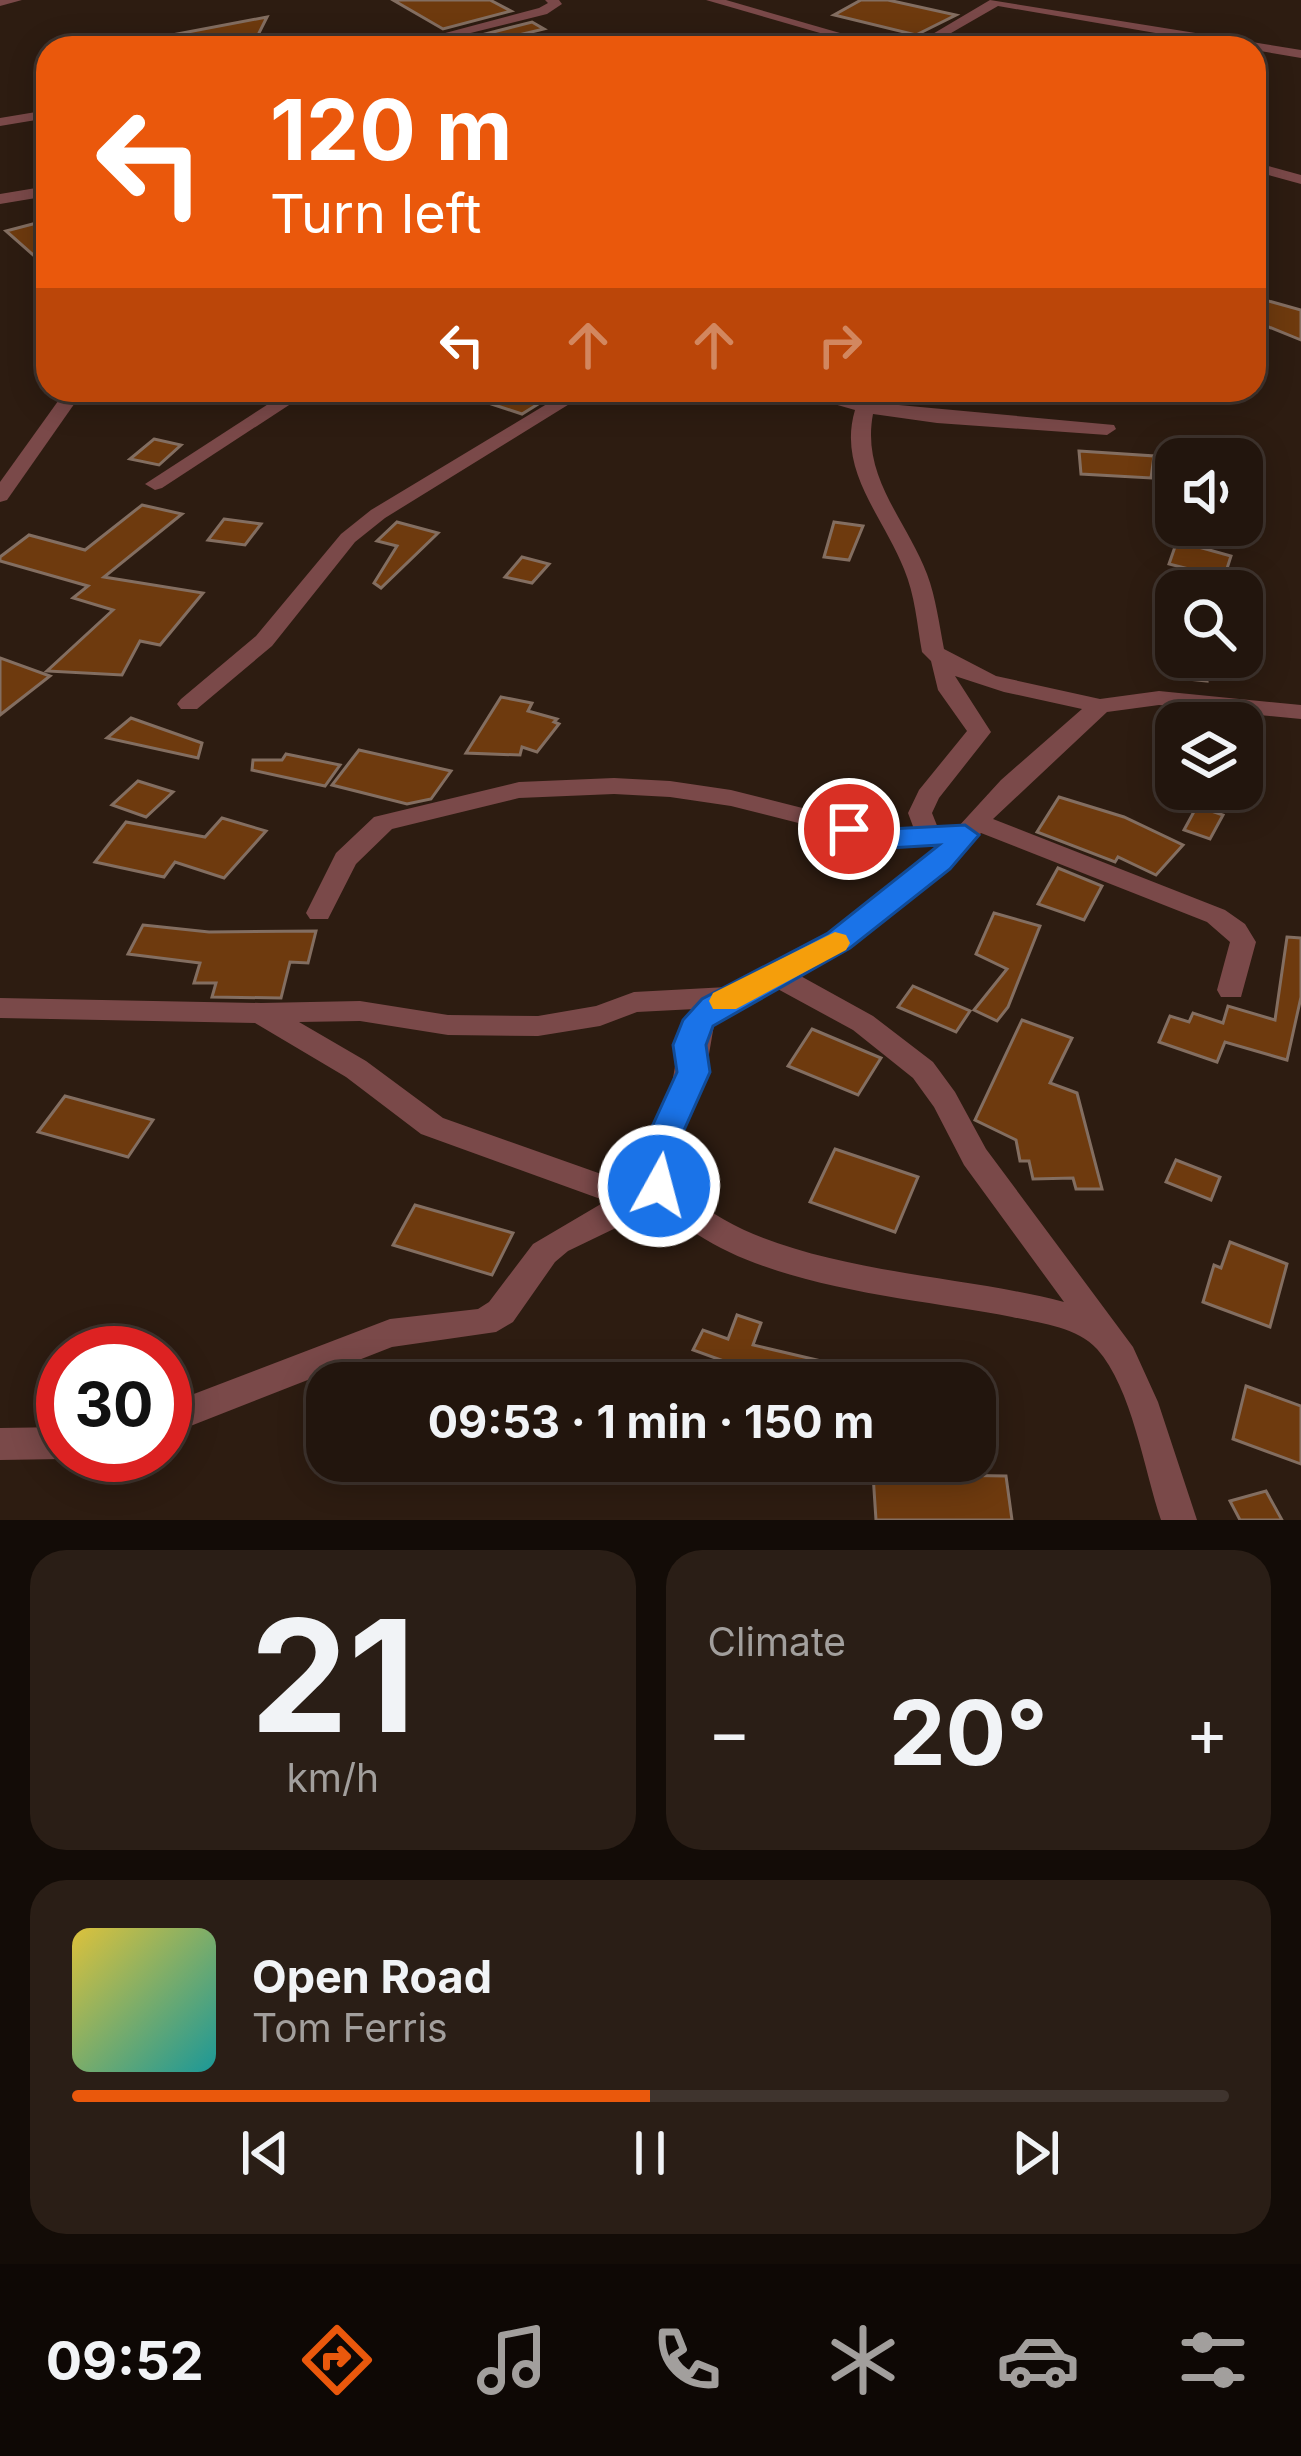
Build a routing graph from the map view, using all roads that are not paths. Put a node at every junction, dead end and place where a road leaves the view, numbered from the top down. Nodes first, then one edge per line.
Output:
1 (16, 0) edge
2 (551, 0) edge
3 (712, 0) edge
4 (997, 1) edge
5 (0, 2) edge
6 (443, 36) edge
7 (842, 36) edge
8 (936, 36) edge
9 (1218, 36) edge
10 (36, 116) edge
11 (0, 122) edge
12 (1266, 170) edge
13 (1301, 180) edge
14 (1266, 182) edge
15 (36, 192) edge
16 (0, 199) edge
17 (66, 402) edge
18 (284, 402) edge
19 (564, 402) edge
20 (868, 402) edge
21 (900, 402) edge
22 (1107, 429) dead end
23 (155, 484) dead end
24 (0, 496) edge
25 (942, 661) junction
26 (189, 704) dead end
27 (1100, 706) junction
28 (1301, 712) edge
29 (971, 828) junction
30 (930, 838) junction
31 (320, 913) dead end
32 (774, 974) junction
33 (1231, 990) dead end
34 (732, 996) junction
35 (0, 1008) edge
36 (260, 1013) junction
37 (651, 1166) junction
38 (628, 1196) junction
39 (1108, 1337) junction
40 (192, 1410) edge
41 (36, 1443) edge
42 (0, 1444) edge
43 (1179, 1520) edge

1 - 5 street
2 - 6 street
3 - 7 street
4 - 8 street
4 - 9 street
10 - 11 street
12 - 13 street
13 - 14 street
15 - 16 street
17 - 24 street
18 - 23 street
19 - 26 street
20 - 25 street
21 - 22 street
25 - 27 street
25 - 30 street
27 - 28 street
27 - 29 street
29 - 30 street
29 - 32 street
29 - 33 street
30 - 31 street
32 - 34 street
32 - 39 street
34 - 36 street
34 - 37 street
35 - 36 street
36 - 38 street
37 - 38 street
37 - 39 street
38 - 40 street
39 - 43 street
41 - 42 street

